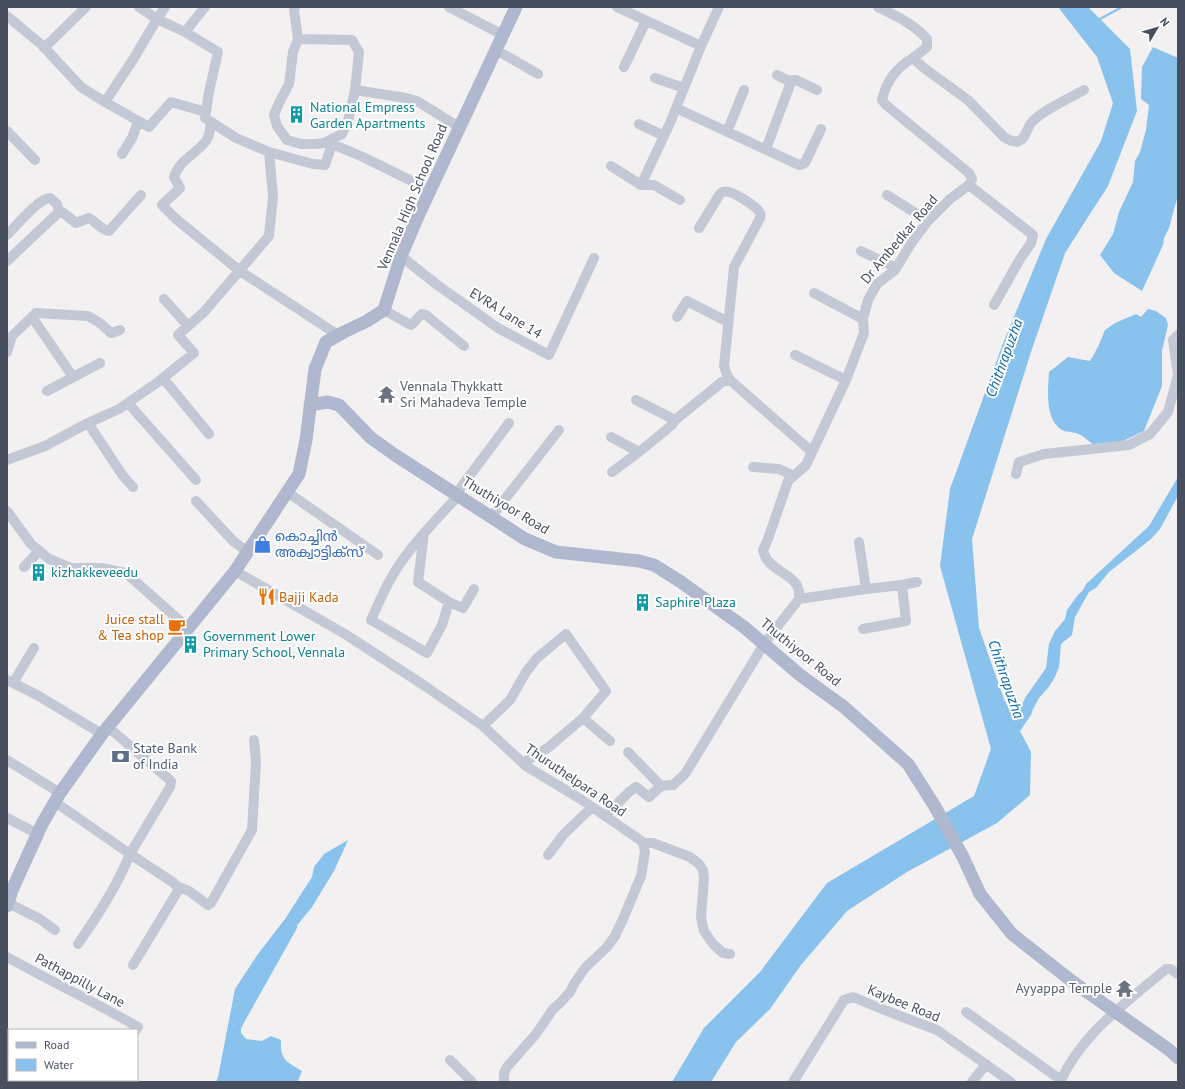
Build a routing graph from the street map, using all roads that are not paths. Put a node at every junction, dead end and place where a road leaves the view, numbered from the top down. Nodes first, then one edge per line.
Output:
1 (86, 7) edge
2 (139, 7) edge
3 (165, 7) edge
4 (205, 7) edge
5 (295, 7) edge
6 (449, 7) edge
7 (516, 7) edge
8 (617, 7) edge
9 (719, 7) edge
10 (878, 7) edge
11 (7, 16) edge
12 (157, 19) junction
13 (646, 20) junction
14 (185, 32) junction
15 (503, 35) junction
16 (298, 38) junction
17 (701, 46) junction
18 (44, 48) junction
19 (496, 50) junction
20 (913, 58) junction
21 (624, 67) dead end
22 (538, 74) dead end
23 (777, 75) dead end
24 (655, 78) dead end
25 (791, 82) junction
26 (684, 88) junction
27 (355, 90) junction
28 (744, 90) dead end
29 (817, 90) dead end
30 (1084, 90) dead end
31 (105, 102) junction
32 (676, 108) junction
33 (206, 112) junction
34 (138, 122) junction
35 (212, 122) junction
36 (639, 124) dead end
37 (460, 127) junction
38 (822, 129) dead end
39 (7, 131) edge
40 (727, 132) junction
41 (664, 136) junction
42 (766, 150) junction
43 (269, 152) junction
44 (122, 154) dead end
45 (35, 160) dead end
46 (611, 166) dead end
47 (969, 185) junction
48 (641, 186) junction
49 (430, 190) junction
50 (140, 195) dead end
51 (886, 195) dead end
52 (680, 200) dead end
53 (59, 212) junction
54 (928, 222) junction
55 (699, 228) dead end
56 (7, 235) edge
57 (861, 251) dead end
58 (401, 256) junction
59 (594, 258) dead end
60 (7, 261) edge
61 (896, 268) junction
62 (240, 271) junction
63 (814, 293) dead end
64 (164, 298) dead end
65 (994, 305) dead end
66 (384, 310) junction
67 (32, 317) junction
68 (677, 317) dead end
69 (863, 319) junction
70 (728, 322) junction
71 (188, 326) junction
72 (120, 330) dead end
73 (338, 335) junction
74 (1178, 335) edge
75 (464, 346) dead end
76 (7, 352) edge
77 (795, 355) dead end
78 (100, 363) dead end
79 (74, 377) junction
80 (163, 378) junction
81 (730, 380) junction
82 (846, 380) junction
83 (47, 391) dead end
84 (636, 400) dead end
85 (128, 403) junction
86 (310, 405) junction
87 (675, 420) junction
88 (88, 423) junction
89 (509, 423) dead end
90 (559, 430) dead end
91 (209, 434) dead end
92 (611, 437) dead end
93 (639, 452) junction
94 (812, 452) junction
95 (7, 460) edge
96 (753, 467) dead end
97 (612, 472) dead end
98 (1016, 474) dead end
99 (794, 476) junction
100 (196, 480) dead end
101 (134, 487) dead end
102 (287, 492) junction
103 (457, 495) junction
104 (196, 501) dead end
105 (8, 515) edge
106 (491, 517) junction
107 (424, 534) junction
108 (859, 542) dead end
109 (39, 551) junction
110 (248, 552) junction
111 (378, 555) dead end
112 (406, 556) junction
113 (420, 562) junction
114 (24, 567) dead end
115 (235, 570) junction
116 (917, 582) dead end
117 (902, 585) junction
118 (474, 589) dead end
119 (866, 589) junction
120 (799, 599) junction
121 (449, 602) junction
122 (188, 628) junction
123 (863, 629) dead end
124 (764, 644) junction
125 (34, 648) dead end
126 (10, 682) edge
127 (583, 718) junction
128 (483, 726) junction
129 (105, 731) junction
130 (254, 740) dead end
131 (610, 741) dead end
132 (628, 752) dead end
133 (7, 760) edge
134 (523, 763) junction
135 (661, 786) junction
136 (58, 797) junction
137 (592, 807) junction
138 (605, 816) junction
139 (7, 818) edge
140 (38, 834) junction
141 (643, 843) junction
142 (130, 854) junction
143 (548, 855) dead end
144 (177, 886) junction
145 (10, 890) edge
146 (8, 905) edge
147 (55, 930) dead end
148 (78, 944) dead end
149 (730, 954) dead end
150 (7, 957) edge
151 (133, 965) dead end
152 (1178, 974) edge
153 (966, 1012) dead end
154 (1114, 1012) junction
155 (137, 1029) edge
156 (1178, 1058) edge
157 (450, 1060) dead end
158 (986, 1064) junction
159 (1061, 1081) edge
160 (472, 1082) edge
161 (504, 1082) edge
162 (793, 1082) edge
163 (972, 1082) edge
164 (1011, 1082) edge

1 - 18 street
2 - 12 street
3 - 12 street
4 - 14 street
5 - 16 street
6 - 15 street
7 - 15 main road, Vennala High School Road
8 - 13 street
9 - 17 street
10 - 20 street
11 - 18 street
12 - 14 street
12 - 31 street
13 - 17 street
13 - 21 street
14 - 33 street
15 - 19 main road, Vennala High School Road
16 - 27 street
16 - 27 street
17 - 26 street
18 - 31 street
19 - 22 street
19 - 37 main road, Vennala High School Road
20 - 30 street
20 - 47 street
23 - 25 street
24 - 26 street
25 - 29 street
25 - 42 street
26 - 32 street
27 - 37 street
28 - 40 street
31 - 34 street
32 - 40 street
32 - 41 street
33 - 34 street
33 - 35 street
34 - 44 street
35 - 43 street
35 - 62 street
36 - 41 street
37 - 49 main road, Vennala High School Road
38 - 42 street
39 - 45 street
40 - 42 street
41 - 48 street
43 - 49 street
43 - 62 street
46 - 48 street
47 - 54 street, Dr Ambedkar Road
47 - 65 street
48 - 52 street
49 - 58 main road, Vennala High School Road
50 - 53 street
51 - 54 street
53 - 56 street
53 - 60 street
54 - 61 street, Dr Ambedkar Road
55 - 70 street
57 - 61 street
58 - 59 street, EVRA Lane 14
58 - 66 main road, Vennala High School Road
61 - 69 street, Dr Ambedkar Road
62 - 71 street
62 - 73 street
63 - 69 street
64 - 71 street
66 - 73 main road
66 - 75 street
67 - 72 street
67 - 76 street
67 - 79 street
68 - 70 street
69 - 82 street, Dr Ambedkar Road
70 - 81 street
71 - 80 street
73 - 86 main road
74 - 98 street
77 - 82 street
78 - 79 street
79 - 83 street
80 - 85 street
80 - 91 street
81 - 87 street
81 - 94 street
82 - 94 street, Dr Ambedkar Road
84 - 87 street
85 - 88 street
85 - 100 street
86 - 102 main road
86 - 103 main road, Thuthiyoor Road
87 - 93 street
88 - 95 street
88 - 101 street
89 - 103 street
90 - 106 street
92 - 93 street
93 - 97 street
94 - 99 street, Dr Ambedkar Road
96 - 99 street
99 - 120 street, Dr Ambedkar Road
102 - 110 main road
102 - 111 street
103 - 106 main road, Thuthiyoor Road
103 - 107 street
104 - 110 street
105 - 109 street
106 - 124 main road, Thuthiyoor Road
107 - 112 street
107 - 113 street
108 - 119 street
109 - 114 street
109 - 122 street
110 - 115 main road
112 - 113 street
112 - 121 street
113 - 121 street
115 - 122 main road
115 - 128 street, Thuruthelpara Road
116 - 117 street
117 - 119 street
117 - 123 street
118 - 121 street
119 - 120 street
120 - 124 street
122 - 129 main road
124 - 135 street
124 - 154 main road, Thuthiyoor Road
125 - 126 street
126 - 129 street
127 - 128 street
127 - 131 street
127 - 134 street
128 - 134 street, Thuruthelpara Road
129 - 136 main road
129 - 142 street
130 - 144 street
132 - 135 street
133 - 136 street
134 - 137 street, Thuruthelpara Road
135 - 138 street
136 - 140 main road
136 - 142 street
137 - 138 street, Thuruthelpara Road
137 - 143 street
138 - 141 street, Thuruthelpara Road
139 - 140 street
140 - 145 main road
141 - 149 street
141 - 161 street
142 - 144 street
142 - 148 street
144 - 151 street
145 - 146 main road
146 - 147 street
150 - 155 street, Pathappilly Lane
152 - 154 street
153 - 159 street
154 - 156 main road, Thuthiyoor Road
154 - 159 street
157 - 160 street
158 - 162 street, Kaybee Road
158 - 163 street
158 - 164 street, Kaybee Road

